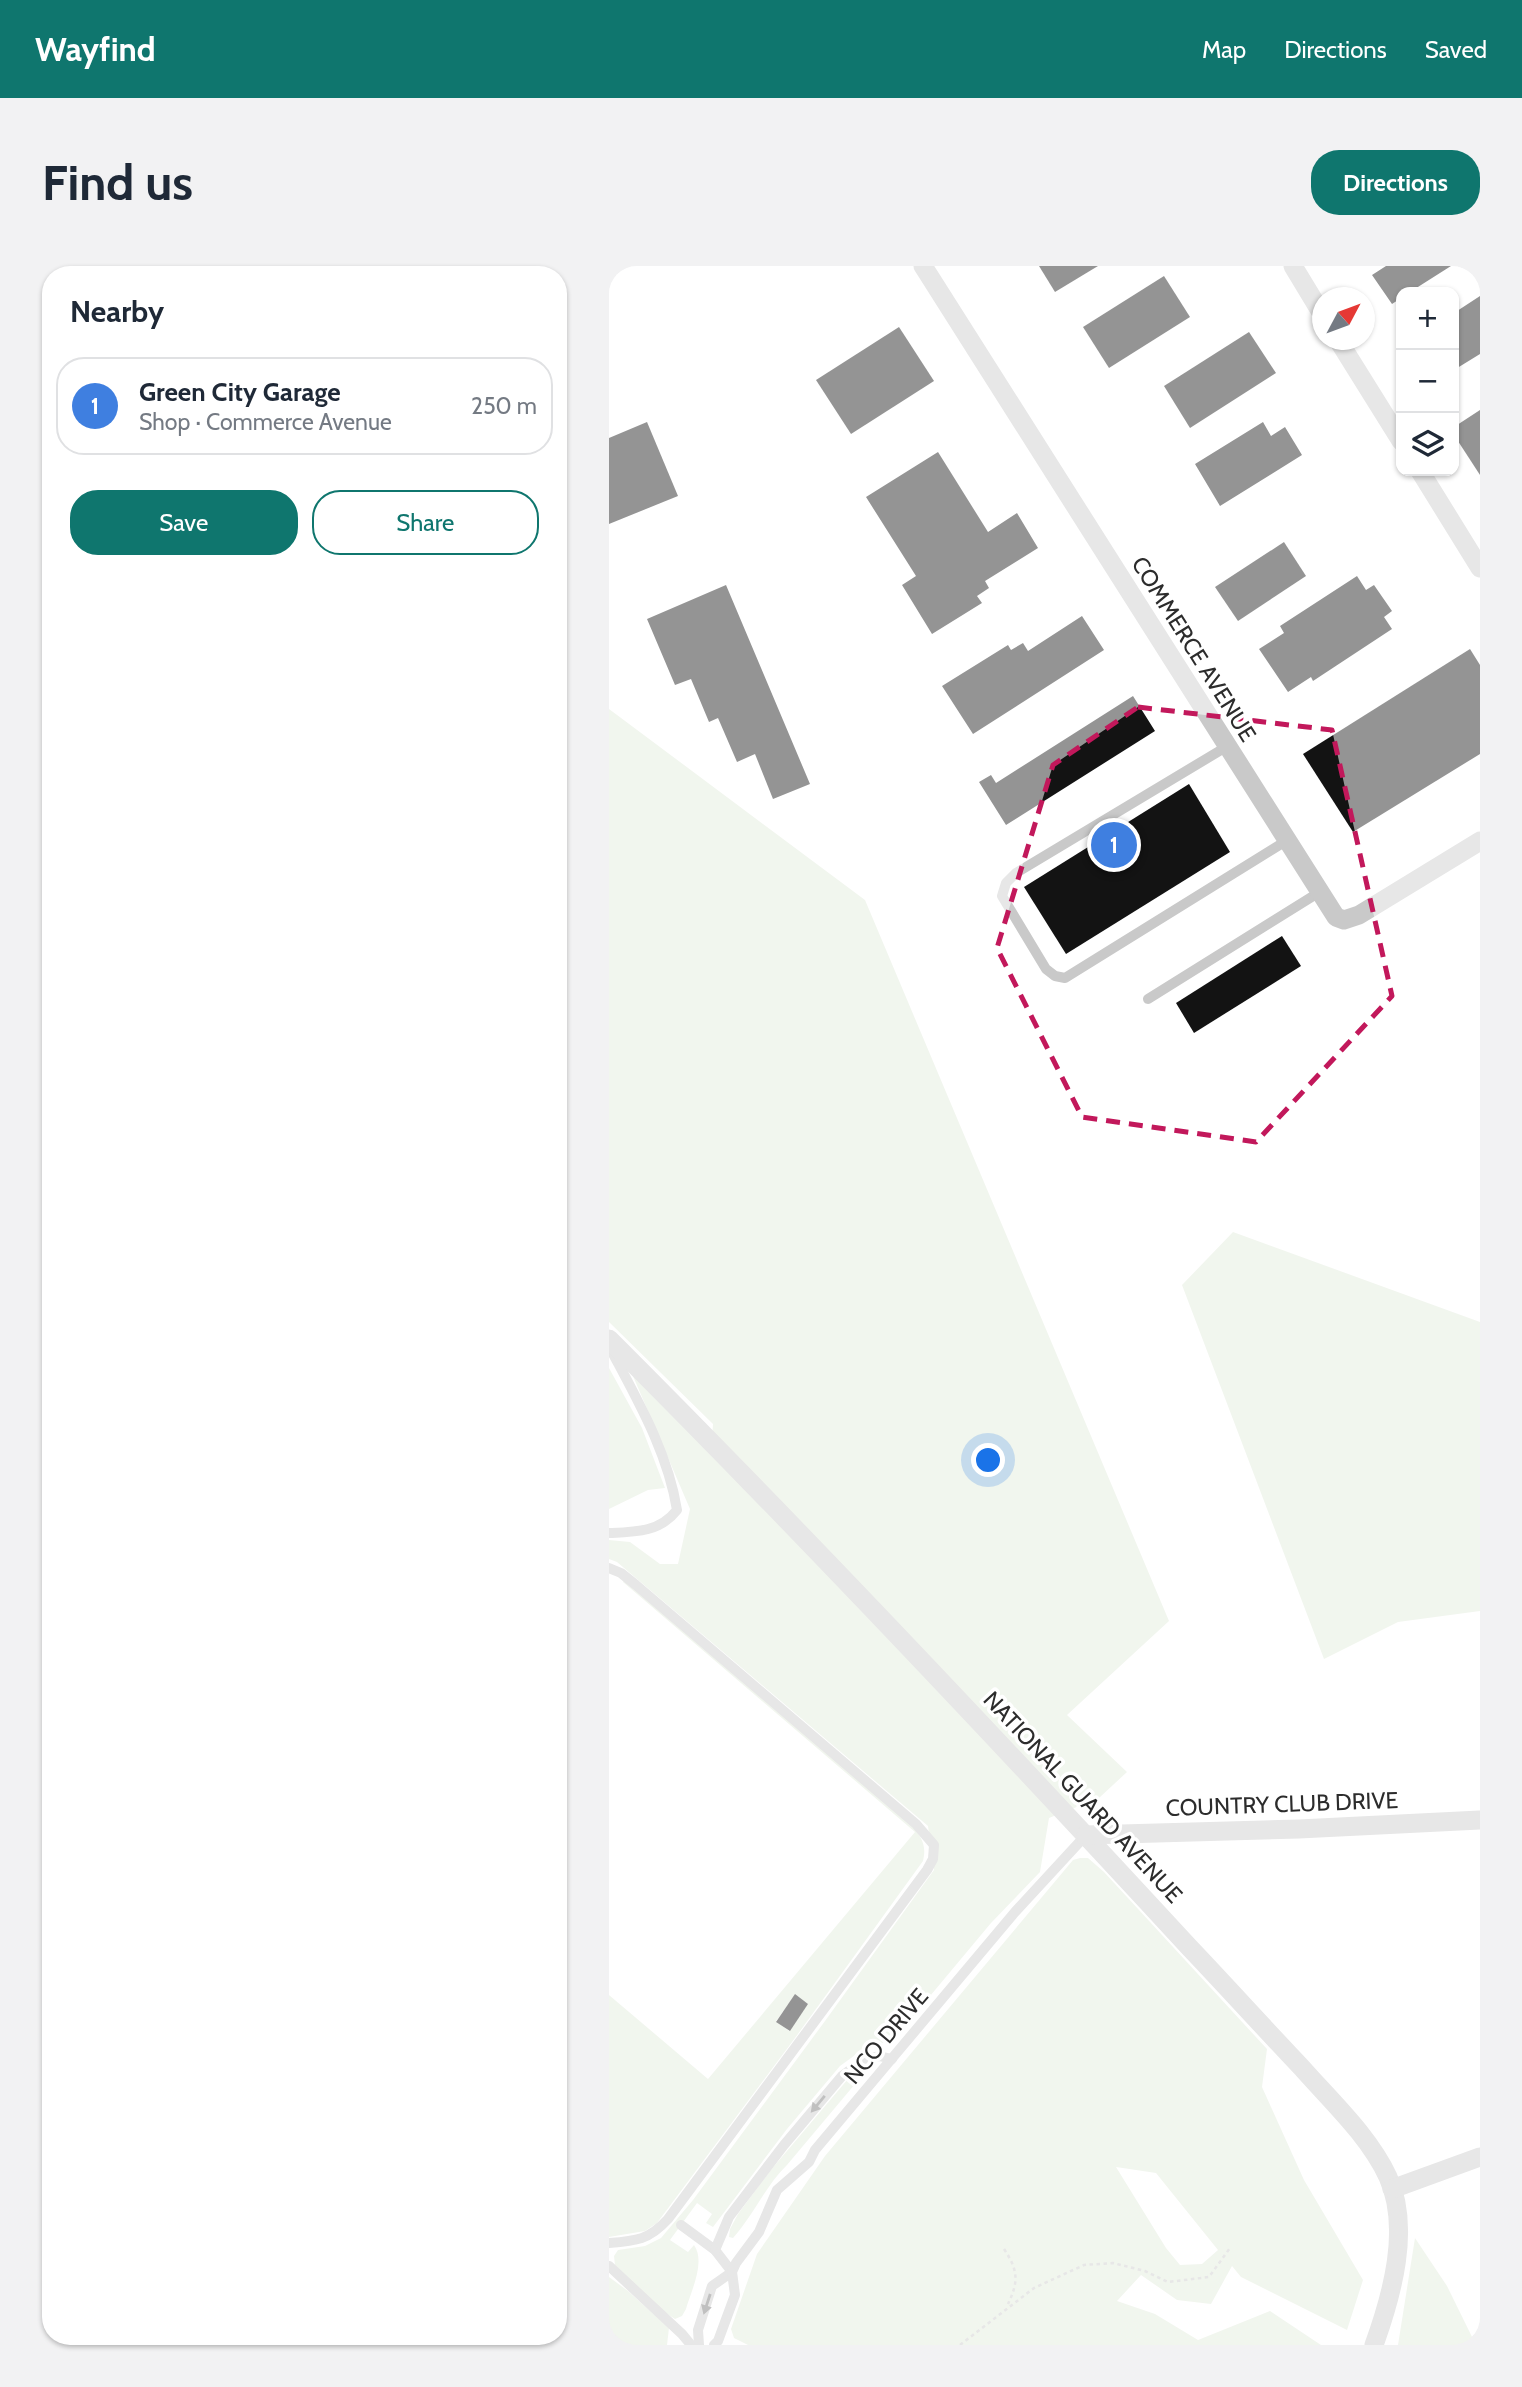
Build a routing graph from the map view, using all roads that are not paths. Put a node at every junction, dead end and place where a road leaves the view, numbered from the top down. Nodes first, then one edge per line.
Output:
1 (923, 266) edge
2 (1293, 266) edge
3 (1312, 297) edge
4 (1344, 350) edge
5 (1396, 433) edge
6 (1423, 476) edge
7 (1480, 568) edge
8 (1226, 747) junction
9 (1286, 841) junction
10 (1480, 841) edge
11 (1318, 893) junction
12 (1148, 999) dead end
13 (609, 1339) edge
14 (609, 1347) edge
15 (609, 1533) edge
16 (609, 1567) edge
17 (1480, 1820) edge
18 (1086, 1835) junction
19 (892, 2059) junction
20 (1480, 2157) edge
21 (1392, 2189) junction
22 (681, 2225) dead end
23 (609, 2243) edge
24 (715, 2250) junction
25 (609, 2266) edge
26 (732, 2272) junction
27 (691, 2345) edge
28 (699, 2345) edge
29 (714, 2345) edge
30 (1374, 2345) edge

1 - 8 street, COMMERCE AVENUE
2 - 3 street
4 - 5 street
6 - 7 street
8 - 9 street, COMMERCE AVENUE
8 - 9 lane
9 - 11 street, COMMERCE AVENUE
10 - 11 street, COMMERCE AVENUE
11 - 12 lane
13 - 18 street, NATIONAL GUARD AVENUE
14 - 15 lane
16 - 23 lane
17 - 18 street, COUNTRY CLUB DRIVE
18 - 19 lane, NCO DRIVE
18 - 21 street, NATIONAL GUARD AVENUE
19 -> 24 lane
19 - 26 lane, NCO DRIVE
20 - 21 street
21 - 30 street, NATIONAL GUARD AVENUE
22 - 24 lane
24 - 26 lane
25 - 27 lane
26 -> 28 lane, NCO DRIVE
26 - 29 lane

